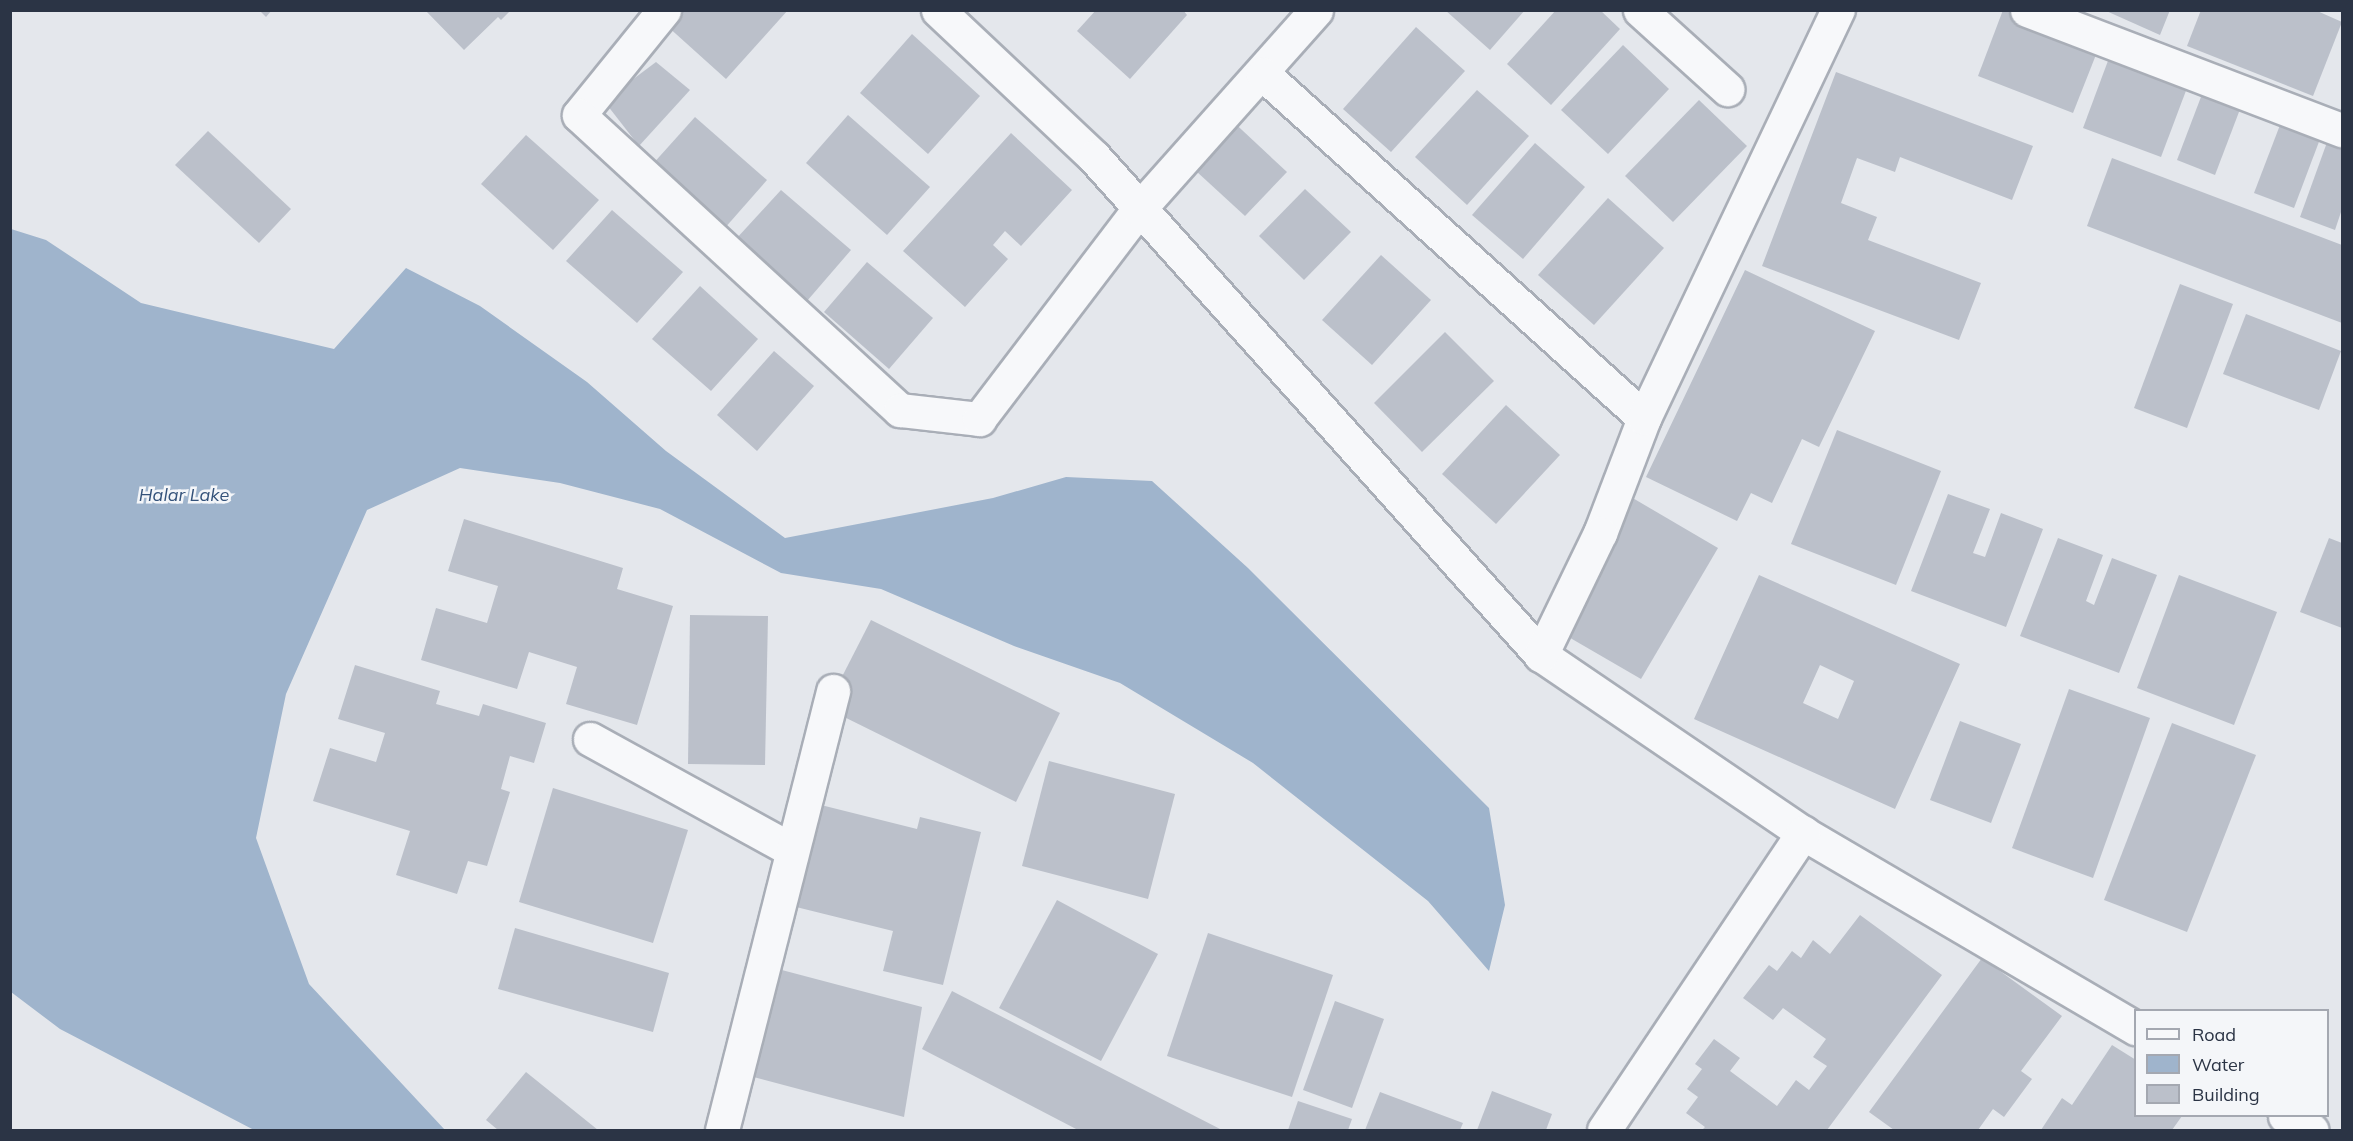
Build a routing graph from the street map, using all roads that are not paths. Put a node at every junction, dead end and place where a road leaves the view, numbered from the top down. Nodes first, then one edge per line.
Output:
1 (664, 10) edge
2 (938, 10) edge
3 (1316, 10) edge
4 (1640, 10) edge
5 (1838, 10) edge
6 (2027, 10) edge
7 (1263, 74) junction
8 (1727, 89) dead end
9 (2343, 130) edge
10 (1139, 209) junction
11 (1644, 418) junction
12 (1541, 655) junction
13 (833, 691) dead end
14 (590, 739) dead end
15 (1803, 833) junction
16 (792, 850) junction
17 (2134, 1027) edge
18 (2287, 1117) edge
19 (722, 1131) edge
20 (1604, 1131) edge
21 (2311, 1131) edge

1 - 10 street
2 - 10 street
3 - 7 street
4 - 8 street
5 - 11 street
6 - 9 street
7 - 10 street
7 - 11 street
10 - 12 street
11 - 12 street
12 - 15 street
13 - 16 street
14 - 16 street
15 - 17 street
15 - 20 street
16 - 19 street
18 - 21 street

